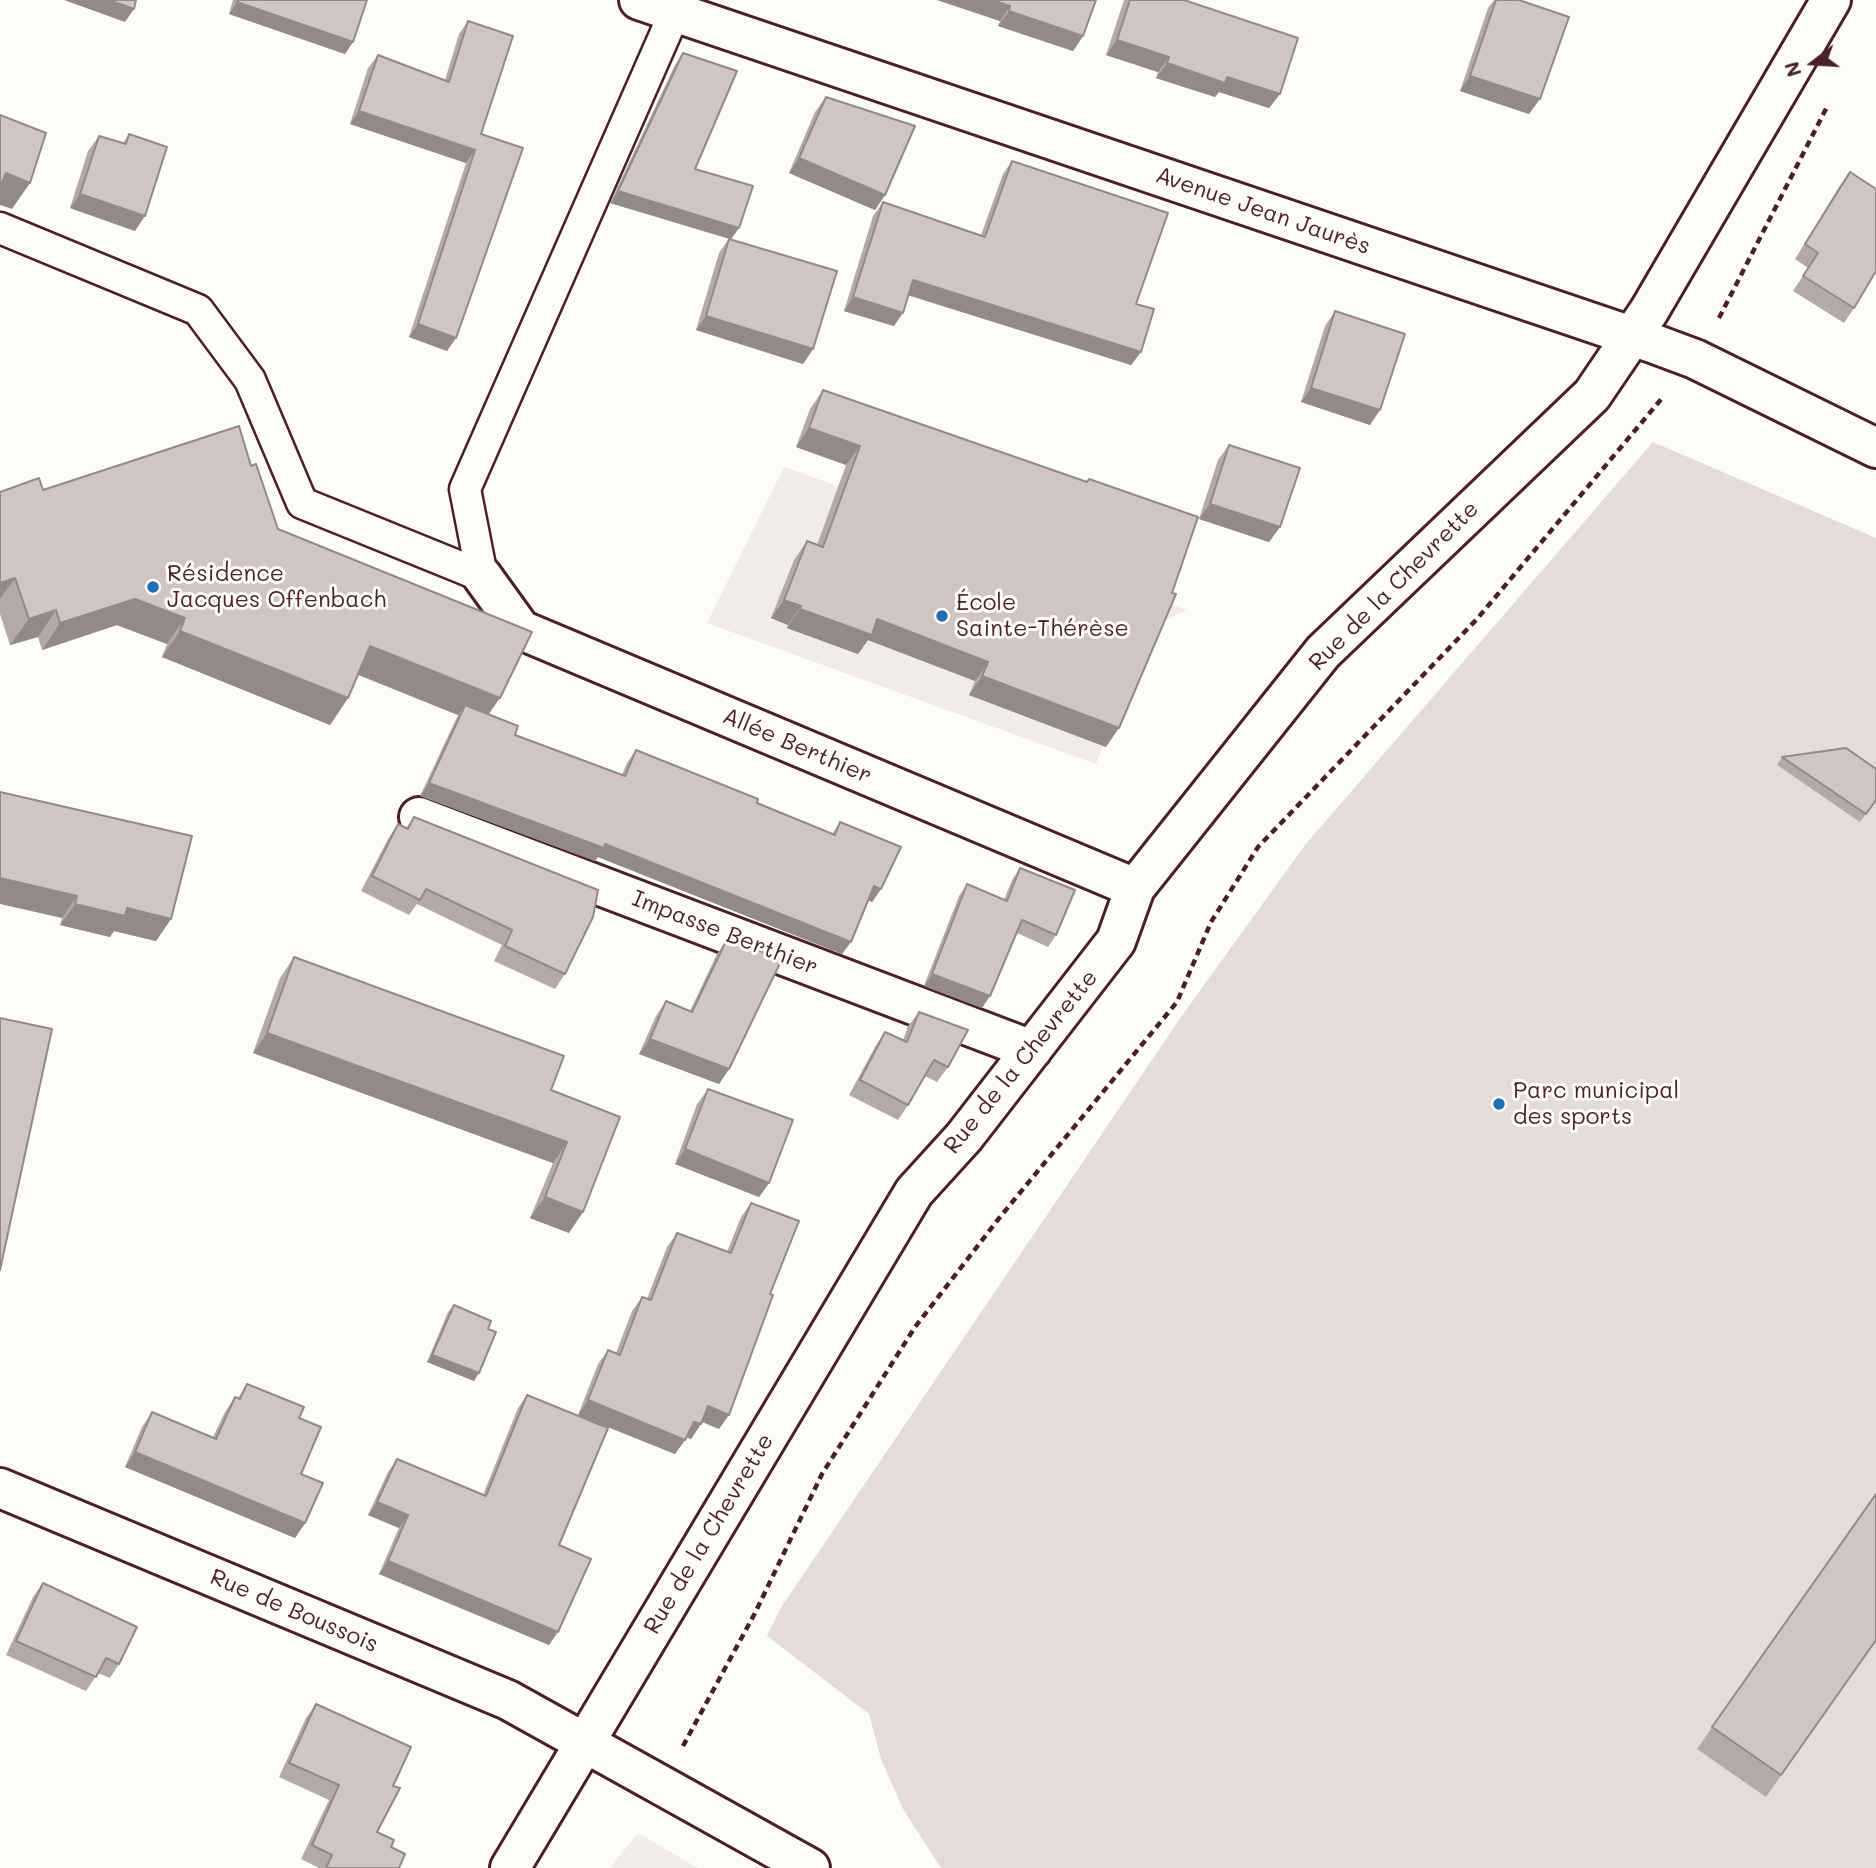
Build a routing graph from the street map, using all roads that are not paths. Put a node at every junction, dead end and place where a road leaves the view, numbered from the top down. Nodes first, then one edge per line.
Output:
1 (639, 0) edge
2 (1831, 0) edge
3 (675, 12) junction
4 (0, 228) edge
5 (1632, 336) junction
6 (1876, 448) edge
7 (482, 576) junction
8 (419, 817) edge
9 (1135, 888) junction
10 (1032, 1050) junction
11 (0, 1488) edge
12 (584, 1743) junction
13 (510, 1868) edge
14 (810, 1868) edge

1 - 3 street, Avenue Jean Jaurès
2 - 5 street, Rue de la Chevrette
3 - 5 street, Avenue Jean Jaurès
3 - 7 lane
4 - 7 lane
5 - 6 street, Avenue Jean Jaurès
5 - 9 street, Rue de la Chevrette
7 - 9 street, Allée Berthier
8 - 10 street, Impasse Berthier
9 - 10 street, Rue de la Chevrette
10 - 12 street, Rue de la Chevrette
11 - 12 street, Rue de Boussois
12 - 13 street, Rue de la Chevrette
12 - 14 street, Rue de Boussois

